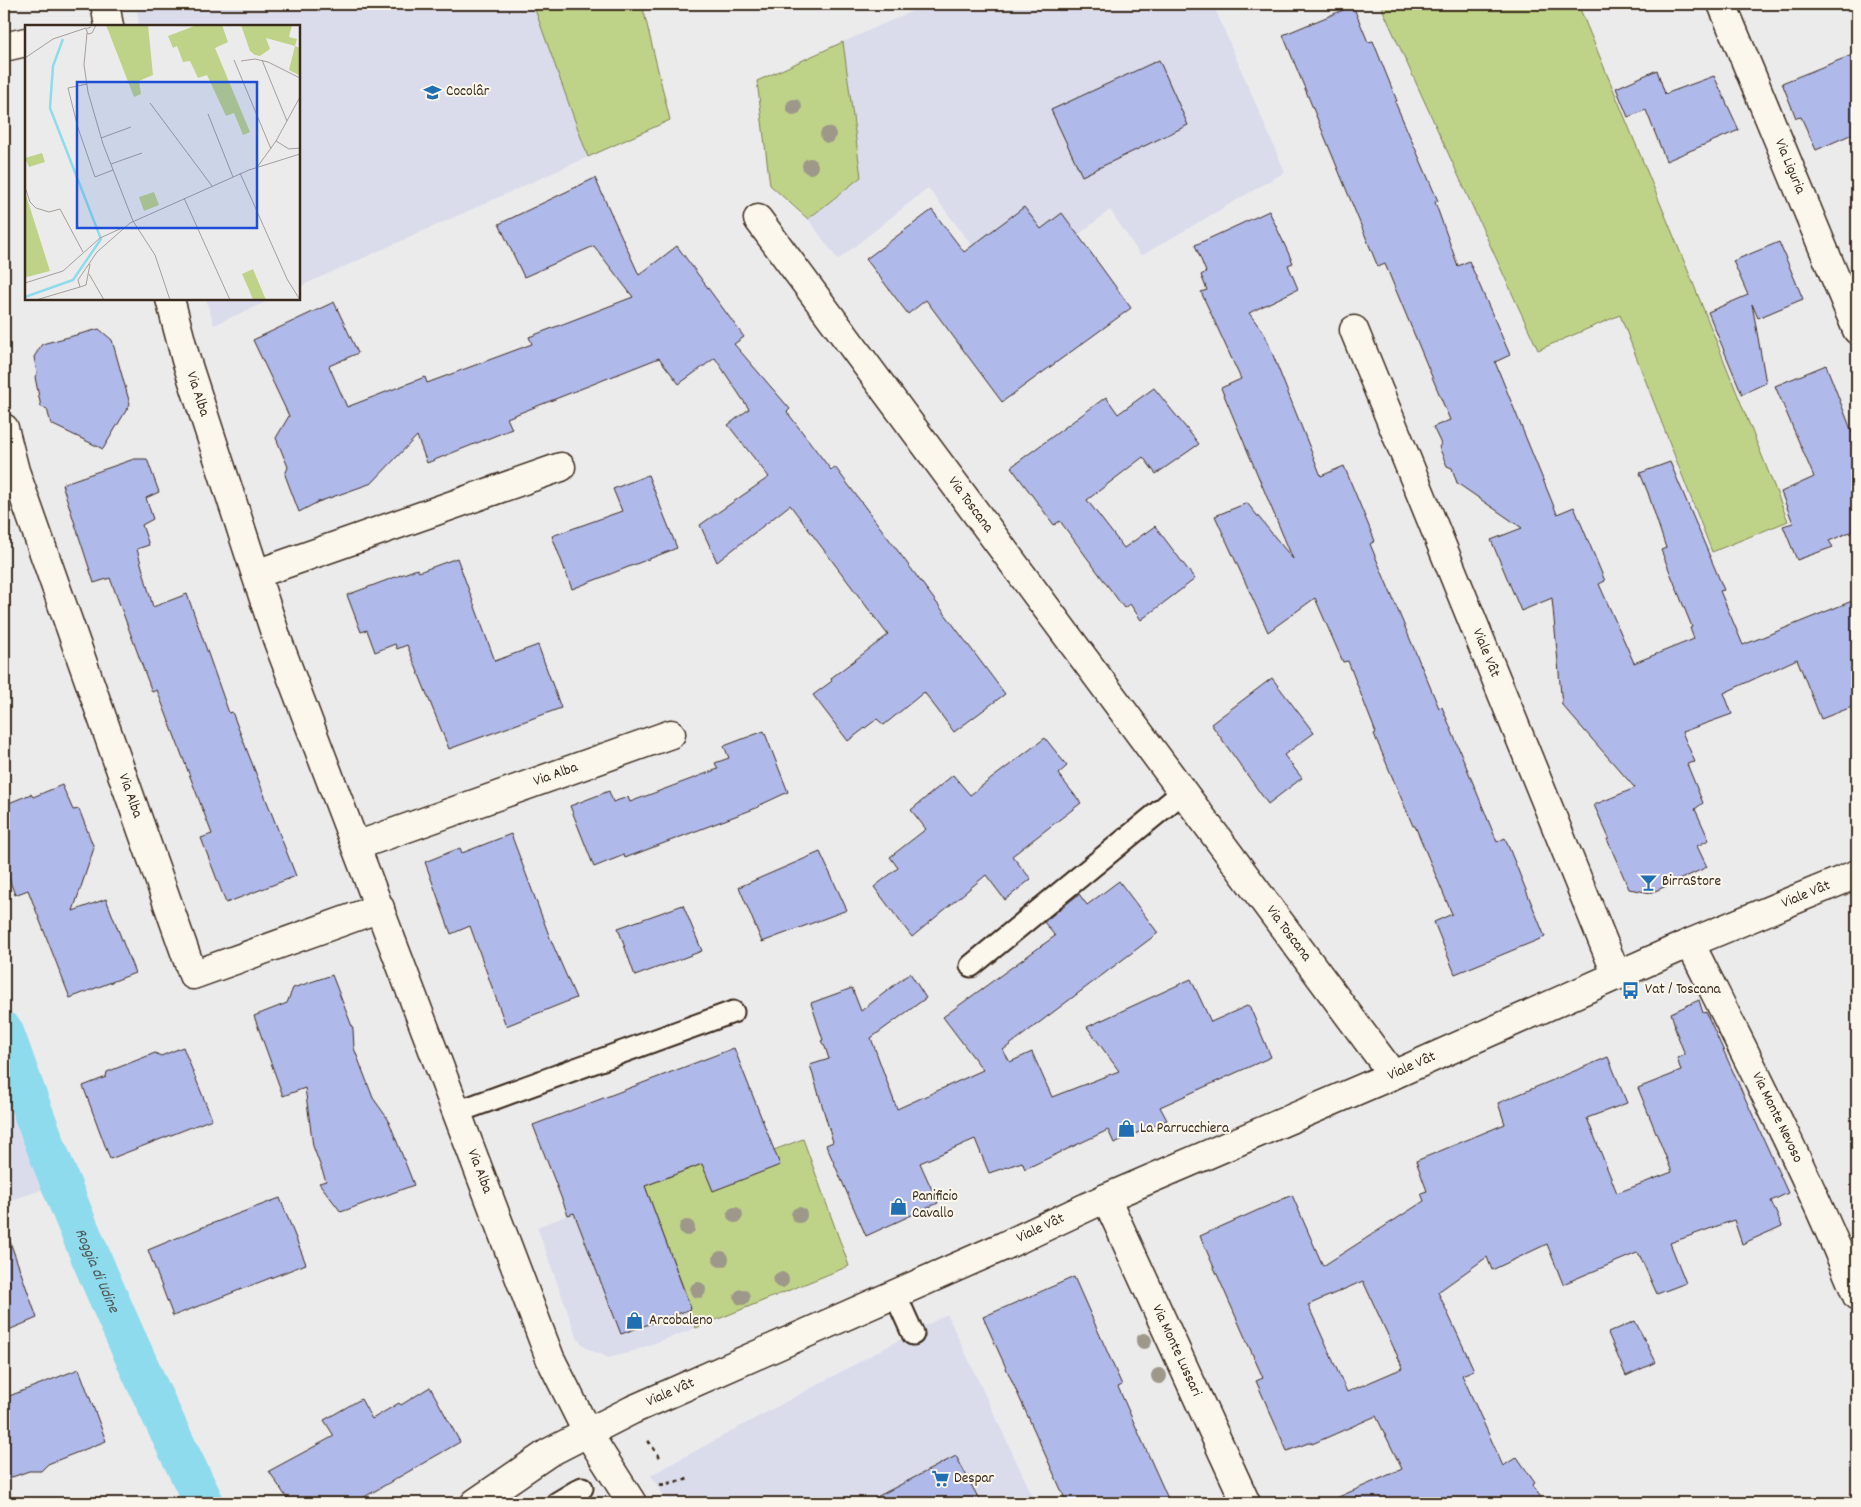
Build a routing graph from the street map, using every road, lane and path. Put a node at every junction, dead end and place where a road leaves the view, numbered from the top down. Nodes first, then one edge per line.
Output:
1 (105, 4) edge
2 (1722, 4) edge
3 (108, 25) edge
4 (25, 42) edge
5 (4, 47) edge
6 (758, 219) dead end
7 (170, 300) edge
8 (1354, 330) dead end
9 (1857, 330) edge
10 (4, 428) edge
11 (561, 467) dead end
12 (256, 574) junction
13 (671, 734) dead end
14 (1183, 792) junction
15 (356, 846) junction
16 (1857, 874) edge
17 (380, 908) junction
18 (1690, 943) junction
19 (971, 966) dead end
20 (1617, 976) junction
21 (733, 1012) dead end
22 (1393, 1075) junction
23 (457, 1112) junction
24 (1106, 1198) junction
25 (895, 1294) junction
26 (1857, 1296) edge
27 (913, 1334) dead end
28 (587, 1432) junction
29 (646, 1439) dead end
30 (661, 1459) dead end
31 (689, 1479) dead end
32 (654, 1486) dead end
33 (582, 1488) dead end
34 (475, 1503) edge
35 (557, 1503) edge
36 (632, 1503) edge
37 (1246, 1503) edge

1 - 3 street
2 - 9 street, Via Liguria
4 - 5 street
6 - 14 street, Via Toscana
7 - 12 street, Via Alba
8 - 20 street, Viale Vât
10 - 17 street, Via Alba
11 - 12 street
12 - 15 street, Via Alba
13 - 15 street, Via Alba
14 - 19 lane
14 - 22 street, Via Toscana
15 - 17 street, Via Alba
16 - 18 street, Viale Vât
17 - 23 street, Via Alba
18 - 20 street, Viale Vât
18 - 26 street, Via Monte Nevoso
20 - 22 street, Viale Vât
21 - 23 lane
22 - 24 street, Viale Vât
23 - 28 street, Via Alba
24 - 25 street, Viale Vât
24 - 37 street, Via Monte Lussari
25 - 27 lane
25 - 28 street, Viale Vât
28 - 34 street, Viale Vât
28 - 36 street, Via Alba
29 - 30 path
31 - 32 path
33 - 35 lane

